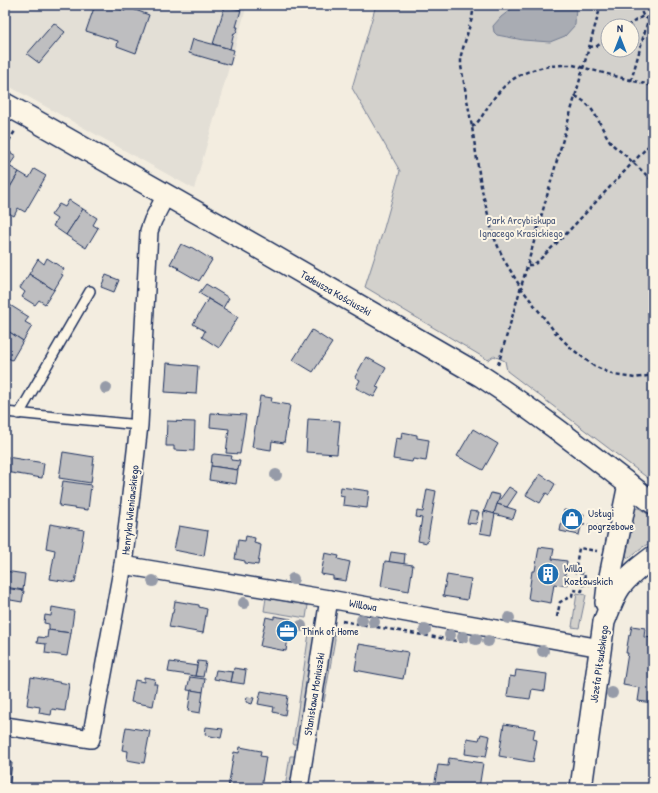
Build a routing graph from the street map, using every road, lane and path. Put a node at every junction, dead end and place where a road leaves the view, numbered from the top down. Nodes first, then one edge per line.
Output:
1 (474, 5) edge
2 (601, 5) edge
3 (632, 5) edge
4 (642, 6) edge
5 (643, 16) junction
6 (640, 18) edge
7 (653, 19) edge
8 (648, 20) junction
9 (600, 44) edge
10 (589, 47) junction
11 (583, 68) junction
12 (631, 81) junction
13 (653, 86) edge
14 (575, 96) junction
15 (5, 104) edge
16 (18, 126) dead end
17 (472, 127) junction
18 (653, 141) edge
19 (5, 147) edge
20 (633, 162) junction
21 (653, 181) edge
22 (166, 195) junction
23 (528, 265) junction
24 (521, 288) junction
25 (90, 290) dead end
26 (497, 369) dead end
27 (653, 375) edge
28 (5, 412) edge
29 (19, 414) junction
30 (139, 425) junction
31 (629, 484) junction
32 (653, 503) edge
33 (581, 524) dead end
34 (603, 528) dead end
35 (600, 552) dead end
36 (653, 557) edge
37 (124, 565) junction
38 (569, 581) dead end
39 (583, 583) junction
40 (329, 599) junction
41 (557, 616) dead end
42 (604, 622) junction
43 (601, 648) junction
44 (5, 726) edge
45 (299, 788) edge
46 (581, 788) edge

1 - 17 path
2 - 10 path
3 - 4 path
4 - 5 path
5 - 6 path
5 - 8 path
7 - 8 path
8 - 12 path
9 - 10 path
10 - 11 path
11 - 12 path
11 - 14 path
11 - 17 path
12 - 13 path
14 - 20 path
14 - 23 path
15 - 22 street, Tadeusza Kościuszki
16 - 19 path
17 - 24 path
18 - 20 path
20 - 21 path
20 - 23 path
22 - 30 street, Henryka Wieniawskiego
22 - 31 street, Tadeusza Kościuszki
23 - 24 path
24 - 26 path
24 - 27 path
25 - 29 lane
28 - 29 lane
29 - 30 lane
30 - 37 street, Henryka Wieniawskiego
31 - 32 street, Tadeusza Kościuszki
31 - 42 street
33 - 34 path
35 - 39 path
36 - 42 street, Józefa Piłsudskiego
37 - 40 street, Willowa
37 - 44 street, Henryka Wieniawskiego
38 - 39 path
39 - 41 path
40 - 43 street, Willowa
40 - 45 street, Stanisława Moniuszki
42 - 43 street, Józefa Piłsudskiego
43 - 46 street, Józefa Piłsudskiego

